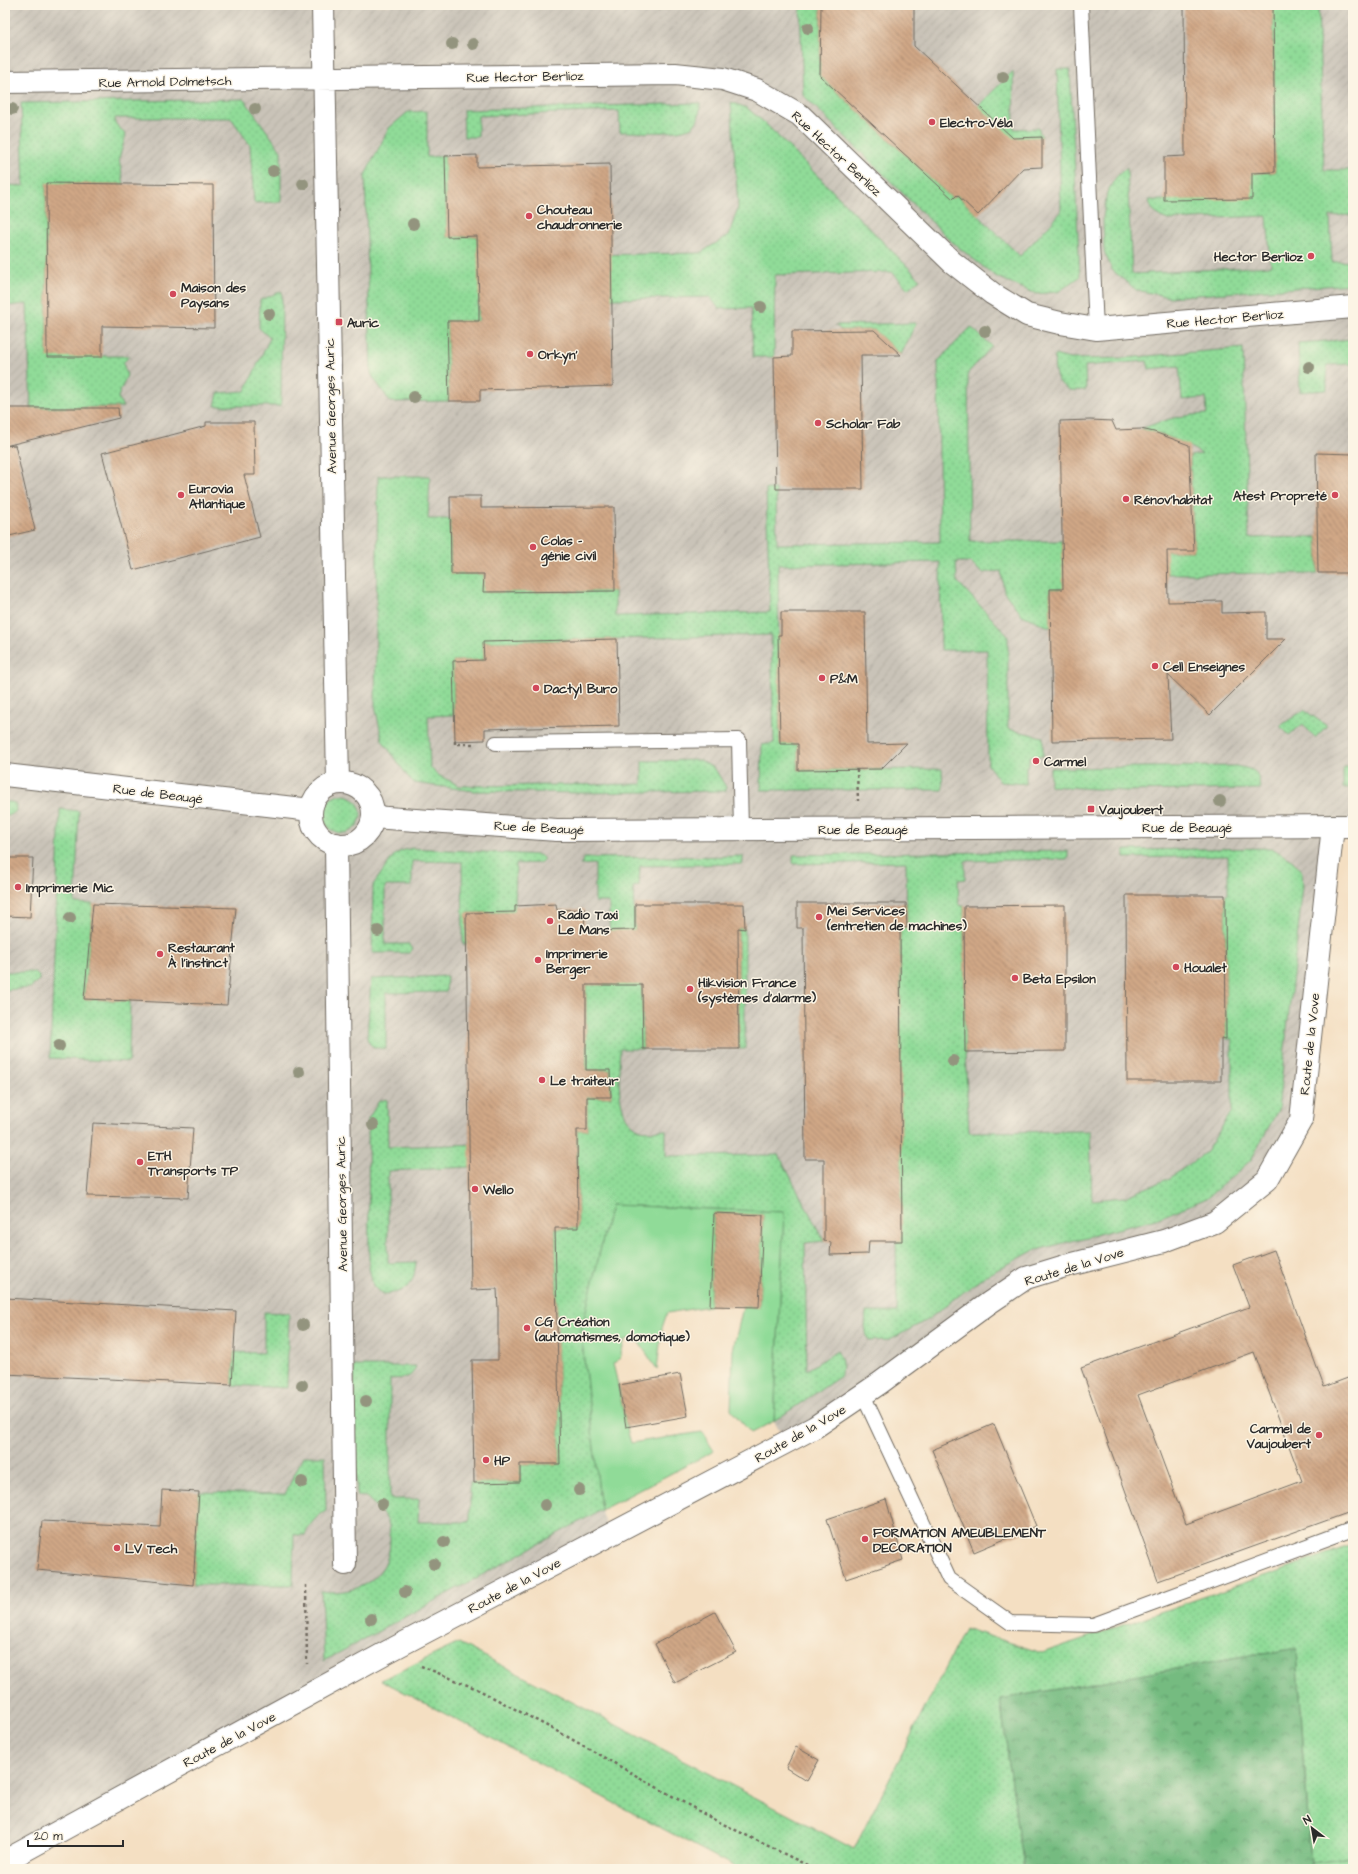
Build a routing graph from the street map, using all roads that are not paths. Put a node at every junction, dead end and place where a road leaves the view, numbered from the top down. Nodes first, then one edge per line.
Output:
1 (323, 5) edge
2 (1081, 5) edge
3 (324, 79) junction
4 (5, 82) edge
5 (1353, 307) edge
6 (1096, 329) junction
7 (496, 743) dead end
8 (5, 775) edge
9 (338, 783) junction
10 (311, 810) junction
11 (373, 817) junction
12 (1343, 826) edge
13 (741, 830) junction
14 (336, 844) junction
15 (863, 1395) junction
16 (1353, 1529) edge
17 (345, 1564) dead end
18 (5, 1861) edge

1 - 3 street, Avenue Georges Auric
2 - 6 lane
3 - 4 street, Rue Arnold Dolmetsch
3 - 6 street, Rue Hector Berlioz
3 - 9 street, Avenue Georges Auric
5 - 6 street, Rue Hector Berlioz
7 - 13 lane
8 - 10 street, Rue de Beaugé
9 - 10 street
9 - 11 street
10 - 14 street
11 - 13 street, Rue de Beaugé
11 - 14 street
12 - 13 street, Rue de Beaugé
12 - 15 street, Route de la Vove
14 - 17 street, Avenue Georges Auric
15 - 16 lane
15 - 18 street, Route de la Vove

